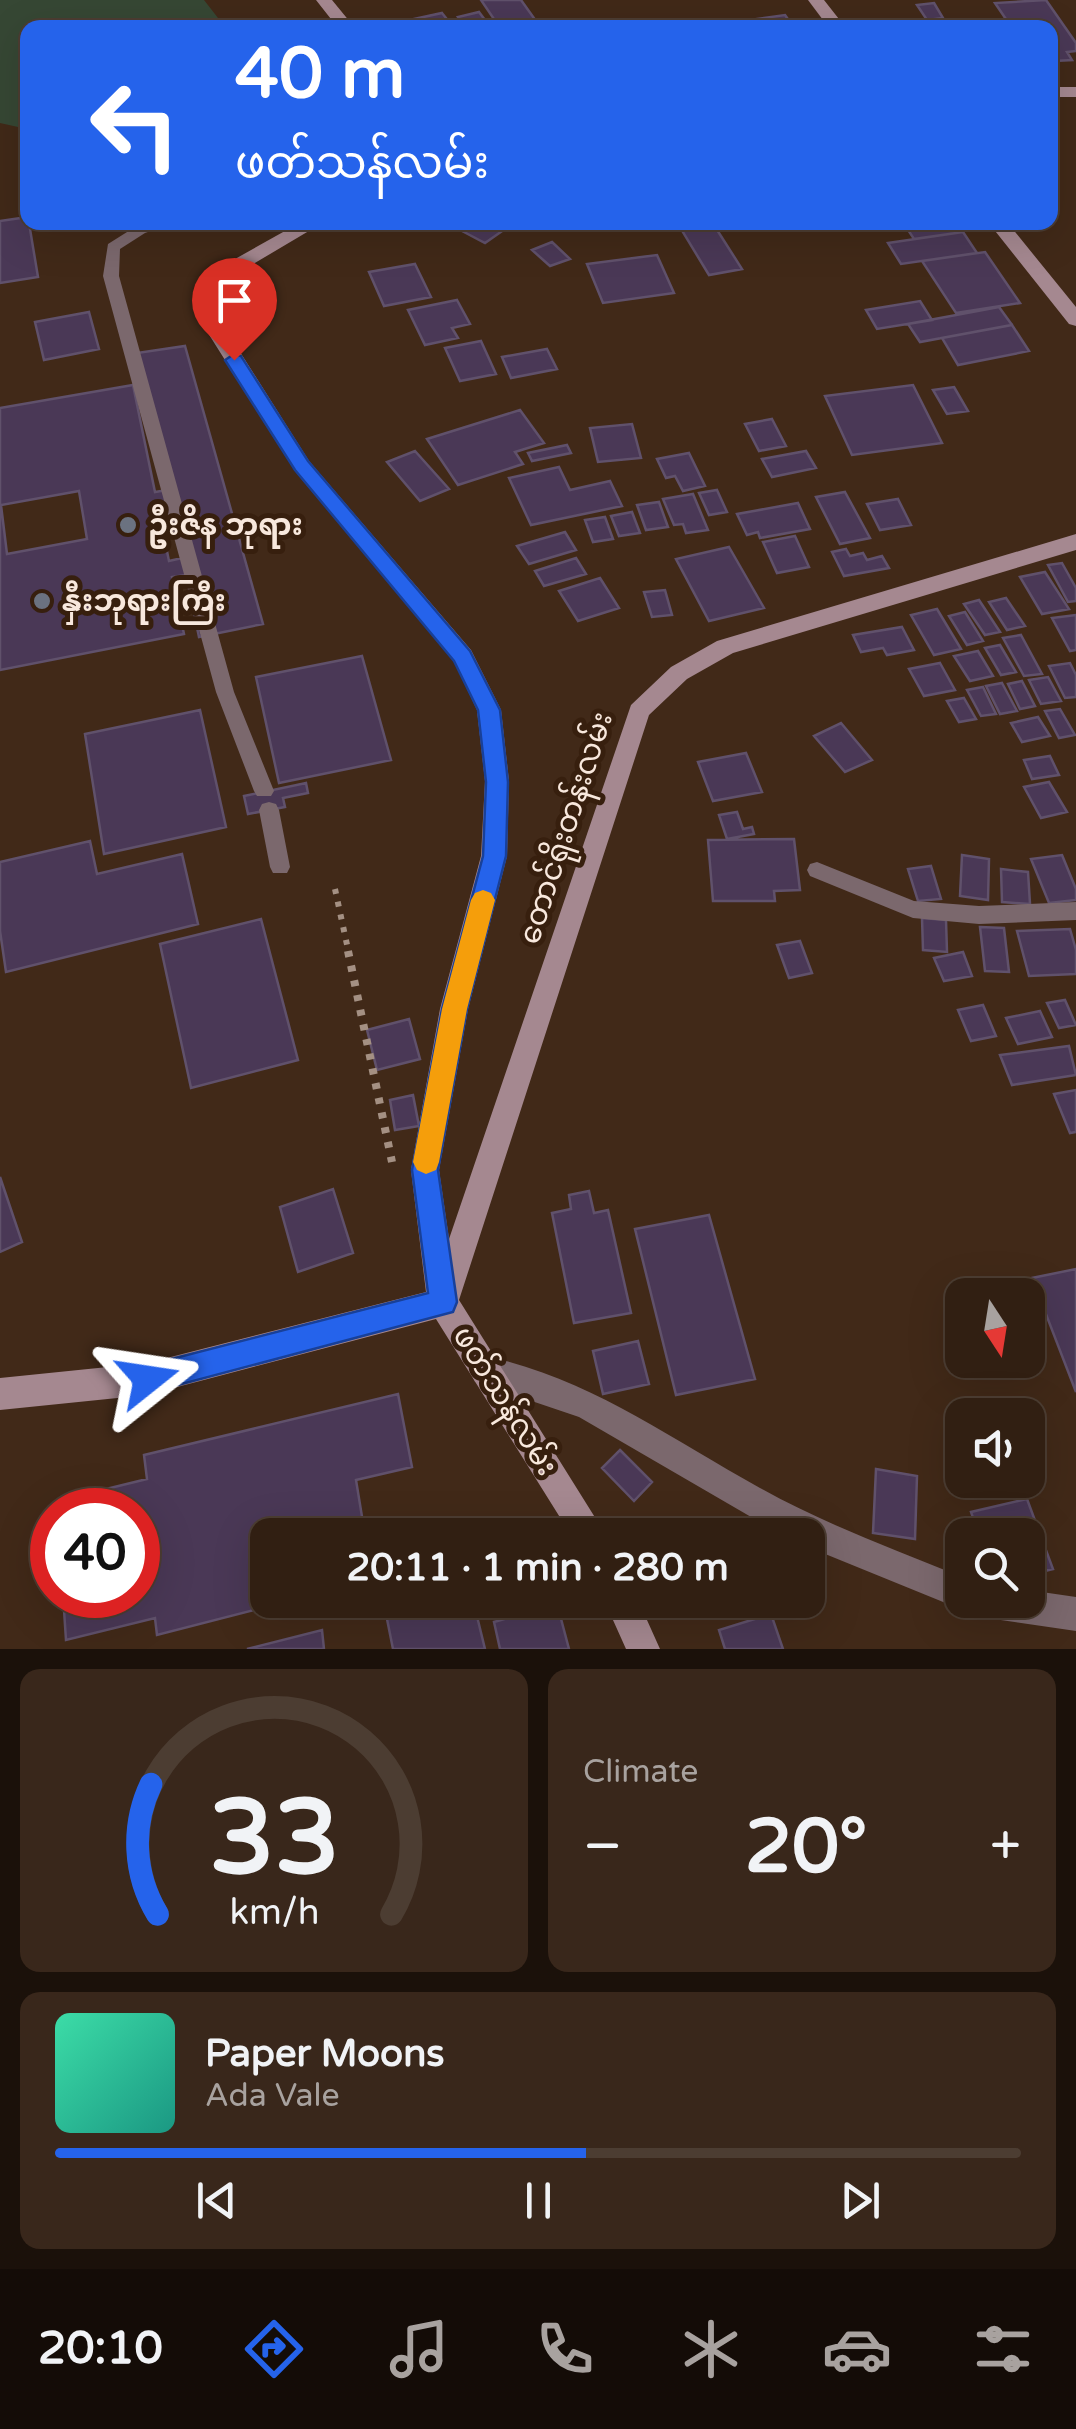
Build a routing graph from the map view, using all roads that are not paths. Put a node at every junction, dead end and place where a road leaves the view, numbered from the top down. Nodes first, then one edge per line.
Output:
1 (324, 0) edge
2 (816, 0) edge
3 (340, 20) edge
4 (832, 20) edge
5 (140, 230) edge
6 (300, 230) edge
7 (1003, 230) edge
8 (1076, 320) edge
9 (1076, 542) edge
10 (280, 868) dead end
11 (817, 870) dead end
12 (1076, 910) edge
13 (443, 1302) junction
14 (486, 1371) junction
15 (0, 1394) edge
16 (579, 1518) edge
17 (945, 1587) edge
18 (1045, 1609) edge
19 (1076, 1614) edge
20 (629, 1618) edge
21 (643, 1649) edge

1 - 3 street
2 - 4 street
5 - 10 lane
6 - 13 street, ဖတ်သန်လမ်း
7 - 8 street
9 - 13 street, တောင်ရိုးတန်းလမ်း
11 - 12 lane
13 - 14 street, ဖတ်သန်လမ်း
13 - 15 street
14 - 16 street, ဖတ်သန်လမ်း
14 - 17 street
18 - 19 street
20 - 21 street

